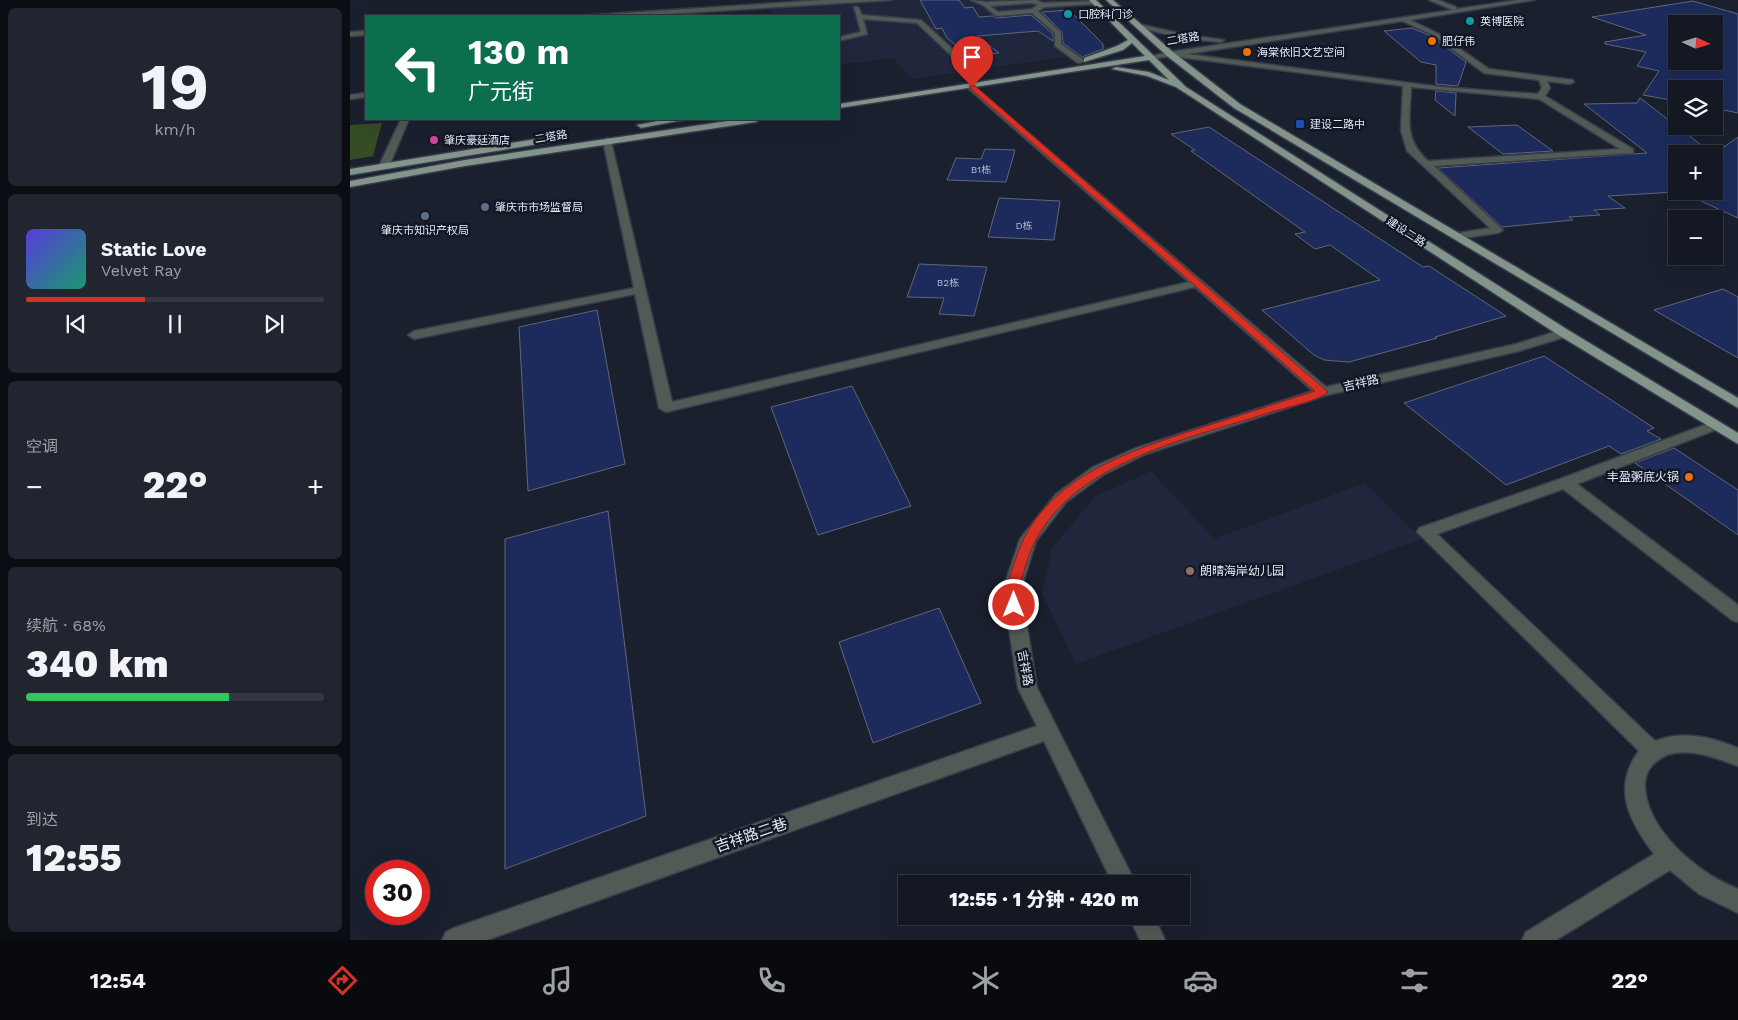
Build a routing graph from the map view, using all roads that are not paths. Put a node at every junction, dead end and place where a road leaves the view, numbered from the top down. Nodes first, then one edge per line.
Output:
1 (684, 0) edge
2 (889, 0) edge
3 (974, 0) edge
4 (1109, 0) edge
5 (1432, 0) edge
6 (1507, 0) edge
7 (1531, 0) edge
8 (853, 1) edge
9 (1093, 1) edge
10 (674, 2) dead end
11 (985, 4) junction
12 (1042, 5) junction
13 (1454, 8) junction
14 (1034, 11) junction
15 (681, 12) edge
16 (693, 13) edge
17 (606, 15) edge
18 (626, 15) edge
19 (859, 17) junction
20 (1400, 18) junction
21 (1138, 26) junction
22 (365, 32) edge
23 (350, 33) edge
24 (840, 39) edge
25 (1134, 39) junction
26 (1238, 40) junction
27 (1167, 52) junction
28 (1149, 55) junction
29 (1084, 61) junction
30 (1069, 71) junction
31 (978, 76) junction
32 (1542, 78) junction
33 (1570, 82) dead end
34 (1407, 84) junction
35 (972, 87) junction
36 (894, 88) dead end
37 (1183, 89) junction
38 (365, 95) edge
39 (350, 97) edge
40 (1541, 97) junction
41 (840, 106) edge
42 (1238, 106) junction
43 (1213, 108) junction
44 (405, 120) edge
45 (677, 120) edge
46 (749, 120) edge
47 (636, 126) dead end
48 (568, 136) dead end
49 (607, 141) junction
50 (385, 164) junction
51 (1426, 164) junction
52 (350, 172) edge
53 (350, 184) edge
54 (1456, 236) junction
55 (1198, 283) junction
56 (638, 290) junction
57 (1564, 333) junction
58 (414, 335) dead end
59 (1322, 392) junction
60 (1738, 404) edge
61 (1715, 425) junction
62 (1738, 439) edge
63 (1565, 483) junction
64 (1738, 615) edge
65 (1049, 730) junction
66 (1653, 752) junction
67 (1738, 757) edge
68 (1671, 857) junction
69 (1121, 875) edge
70 (1738, 901) edge
71 (1146, 925) edge
72 (454, 940) edge
73 (1153, 940) edge
74 (1534, 940) edge

1 - 16 street
2 - 8 street
3 - 11 street
4 - 21 main road, 建设二路
5 - 13 street
6 - 13 street, 二塔路
7 - 20 street, 二塔路
8 - 16 street
8 - 19 street
9 - 12 street
9 - 25 main road, 建设二路
10 - 15 street
11 - 12 street
11 - 14 street
12 - 14 street
13 - 20 street, 二塔路
14 - 29 street
15 - 16 street
15 - 17 street
15 - 18 street
19 - 24 street
19 - 31 street
20 - 26 street, 二塔路
20 - 27 street, 二塔路
20 - 32 street
21 - 26 street
21 - 27 main road, 建设二路
22 - 23 street
25 - 28 main road, 建设二路
25 - 29 main road
26 - 27 street, 二塔路
27 - 28 street, 二塔路
27 - 34 street
27 - 42 main road, 建设二路
28 - 29 main road, 二塔路
28 - 30 main road, 二塔路
28 - 37 main road, 建设二路
29 - 31 main road, 二塔路
30 - 35 main road, 二塔路
30 - 37 main road
31 - 36 main road, 二塔路
32 - 33 street
32 - 40 street
34 - 40 street
34 - 51 street
35 - 41 main road, 二塔路
35 - 55 street
37 - 43 main road, 建设二路
38 - 39 street
40 - 51 street
42 - 43 main road
42 - 54 main road, 建设二路
43 - 57 main road, 建设二路
44 - 50 street
45 - 47 main road
46 - 49 main road, 二塔路
48 - 50 main road, 二塔路
49 - 53 main road, 二塔路
49 - 56 street
50 - 52 main road, 二塔路
51 - 54 street
54 - 60 main road, 建设二路
55 - 56 street
55 - 59 street
56 - 58 street
57 - 59 street, 吉祥路
57 - 61 main road, 建设二路
59 - 65 street, 吉祥路
61 - 62 main road, 建设二路
61 - 63 street
63 - 64 street
63 - 66 street
65 - 69 street, 吉祥路
65 - 72 street, 吉祥路二巷
66 - 67 street
66 - 68 street
68 - 70 street
68 - 74 street
71 - 73 street

